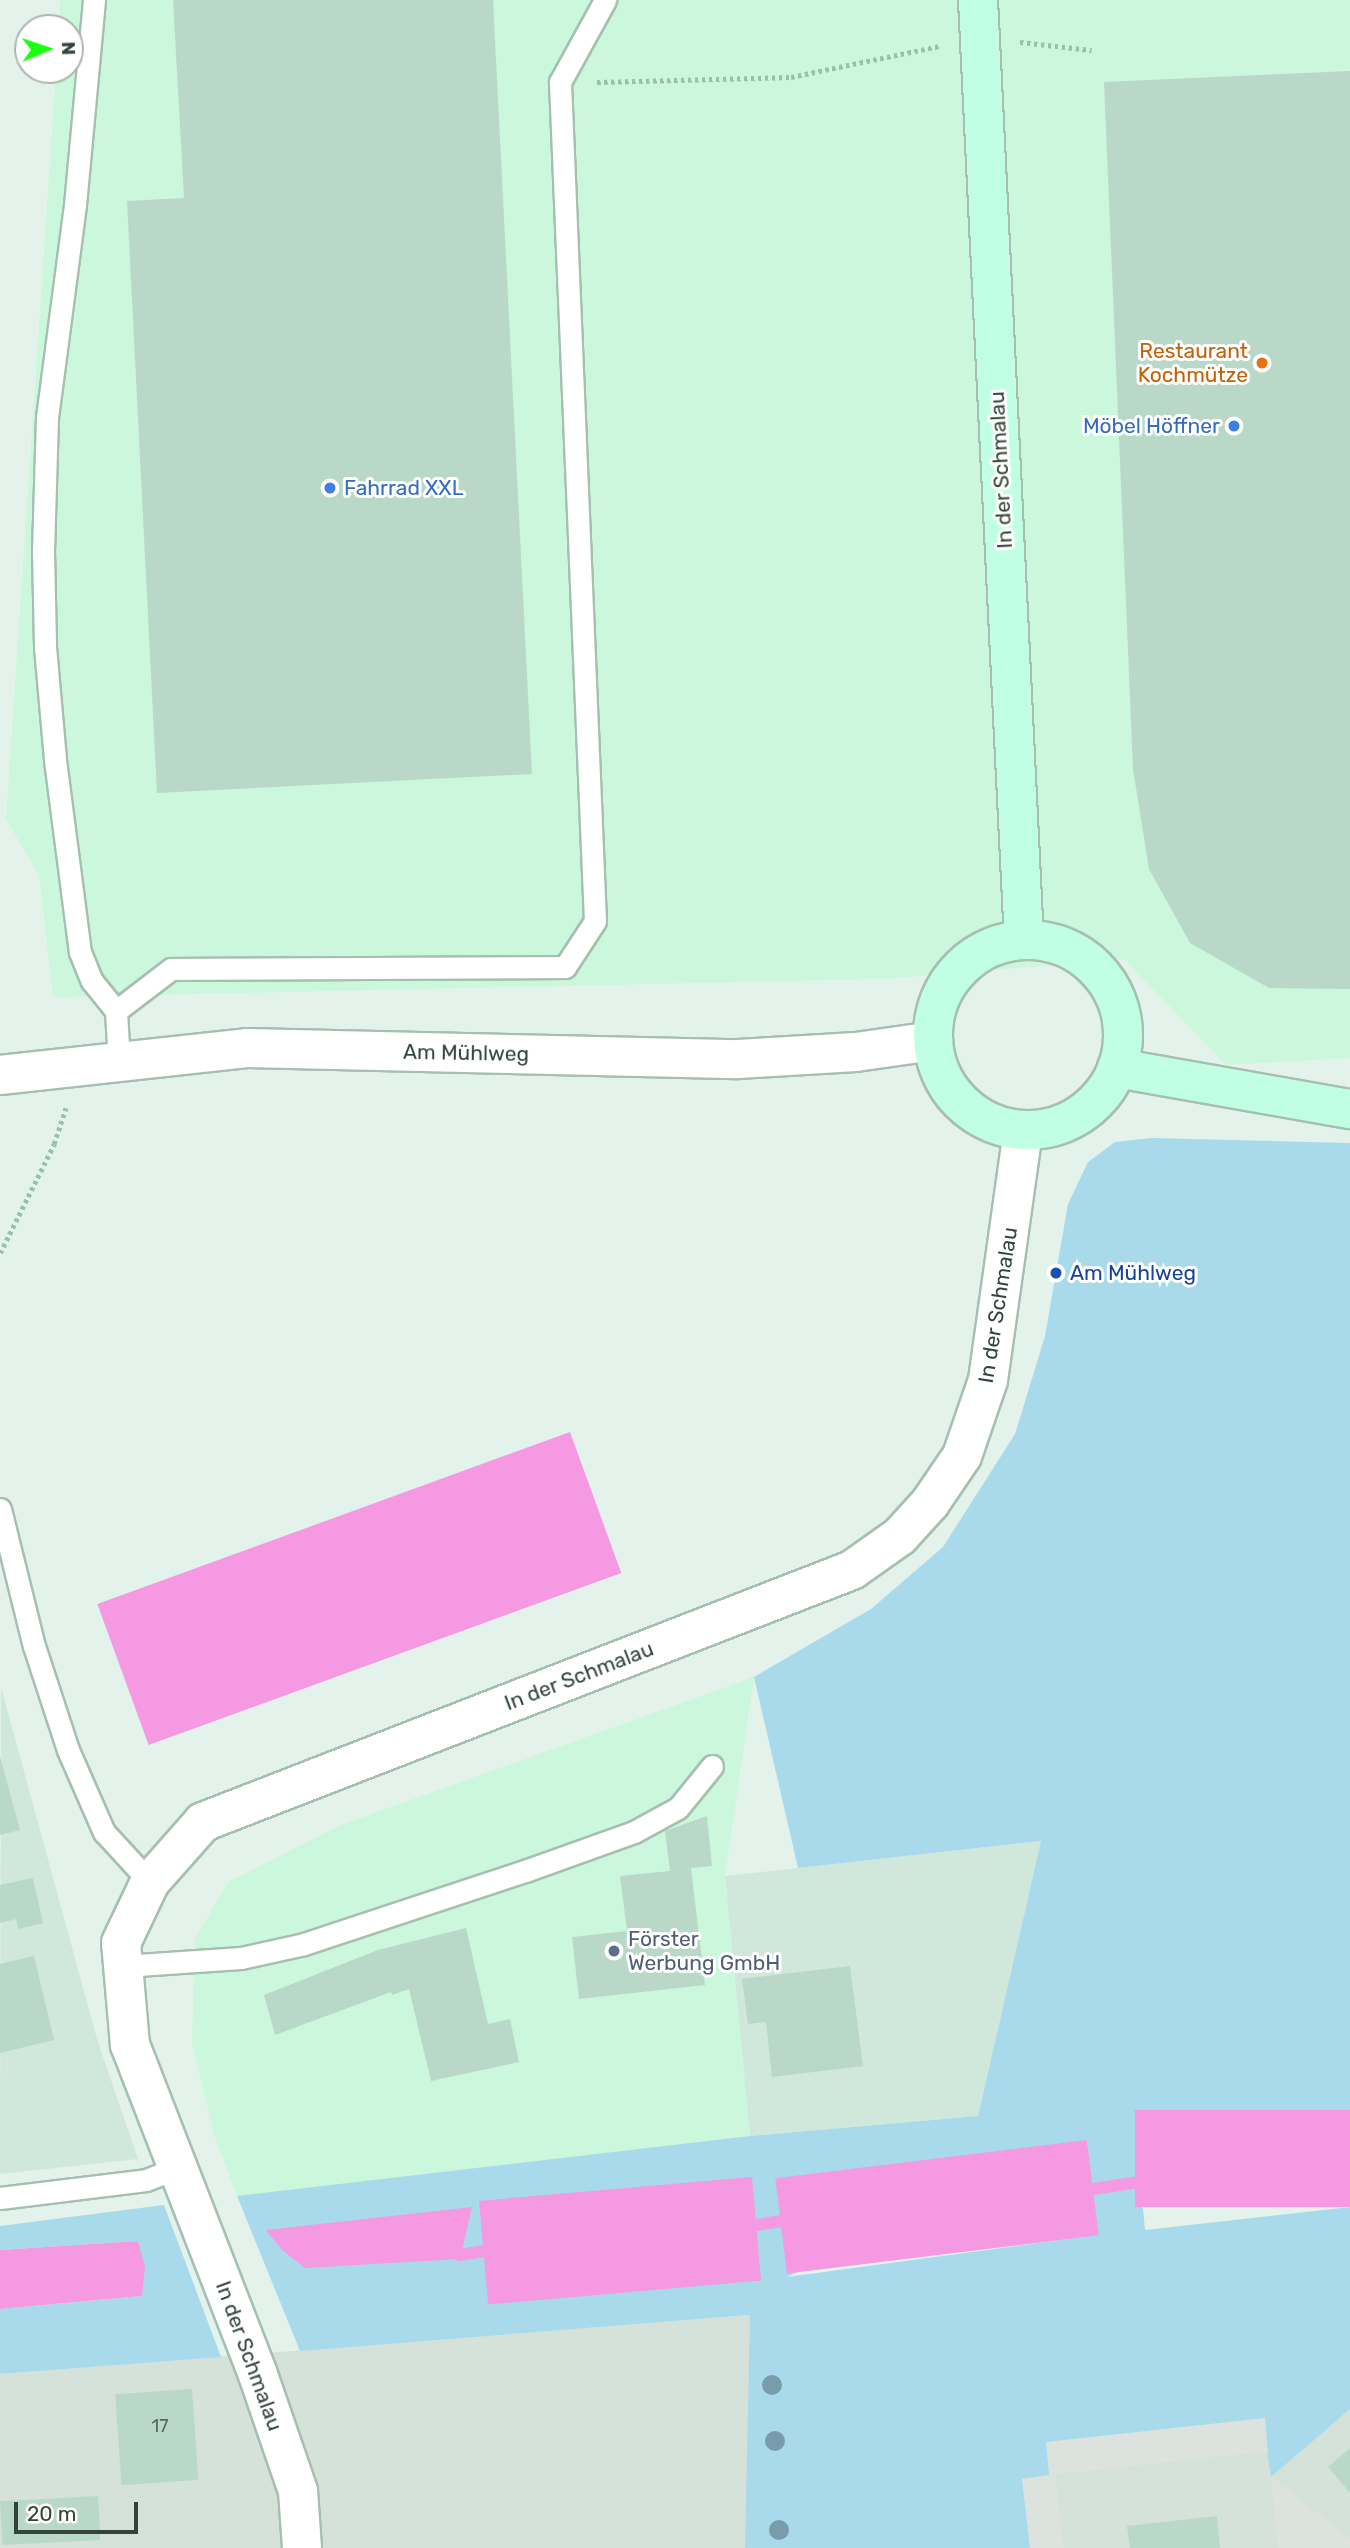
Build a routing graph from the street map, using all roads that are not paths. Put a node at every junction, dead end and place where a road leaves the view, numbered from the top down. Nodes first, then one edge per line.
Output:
1 (94, 0) edge
2 (605, 0) edge
3 (978, 0) edge
4 (1024, 939) junction
5 (116, 1011) junction
6 (933, 1041) junction
7 (119, 1062) junction
8 (1117, 1068) junction
9 (0, 1075) edge
10 (1350, 1109) edge
11 (1023, 1130) junction
12 (0, 1508) edge
13 (712, 1766) dead end
14 (150, 1882) junction
15 (123, 1966) junction
16 (177, 2168) junction
17 (0, 2197) edge
18 (302, 2548) edge

1 - 5 lane
2 - 5 lane
3 - 4 main road, In der Schmalau
4 - 6 main road
4 - 8 main road
5 - 7 lane
6 - 7 street, Am Mühlweg
6 - 11 main road
7 - 9 street, Am Mühlweg
8 - 10 main road
8 - 11 main road
11 - 14 street, In der Schmalau
12 - 14 lane
13 - 15 lane
14 - 15 street, In der Schmalau
15 - 16 street, In der Schmalau
16 - 17 lane
16 - 18 street, In der Schmalau

